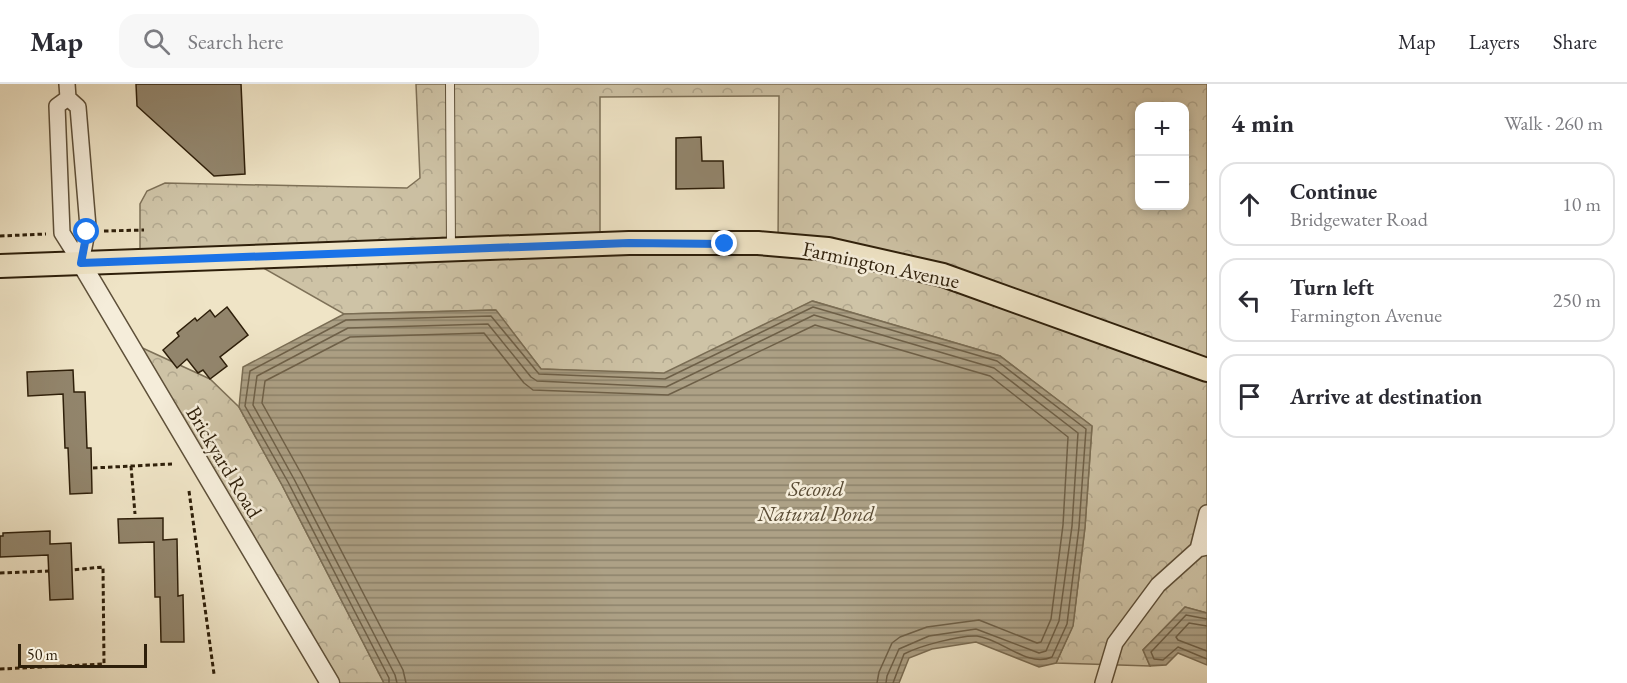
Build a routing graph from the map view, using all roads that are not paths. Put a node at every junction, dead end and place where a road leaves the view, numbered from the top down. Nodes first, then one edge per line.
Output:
1 (450, 84) edge
2 (68, 91) edge
3 (451, 249) junction
4 (81, 263) junction
5 (0, 266) edge
6 (1207, 370) edge
7 (1207, 513) edge
8 (1202, 548) edge
9 (330, 683) edge
10 (1103, 683) edge

1 - 3 lane
2 - 4 street
2 - 4 street
3 - 4 main road, Farmington Avenue
3 - 6 main road, Farmington Avenue
4 - 5 main road, Farmington Avenue
4 - 9 street, Brickyard Road
7 - 8 street
8 - 10 street

